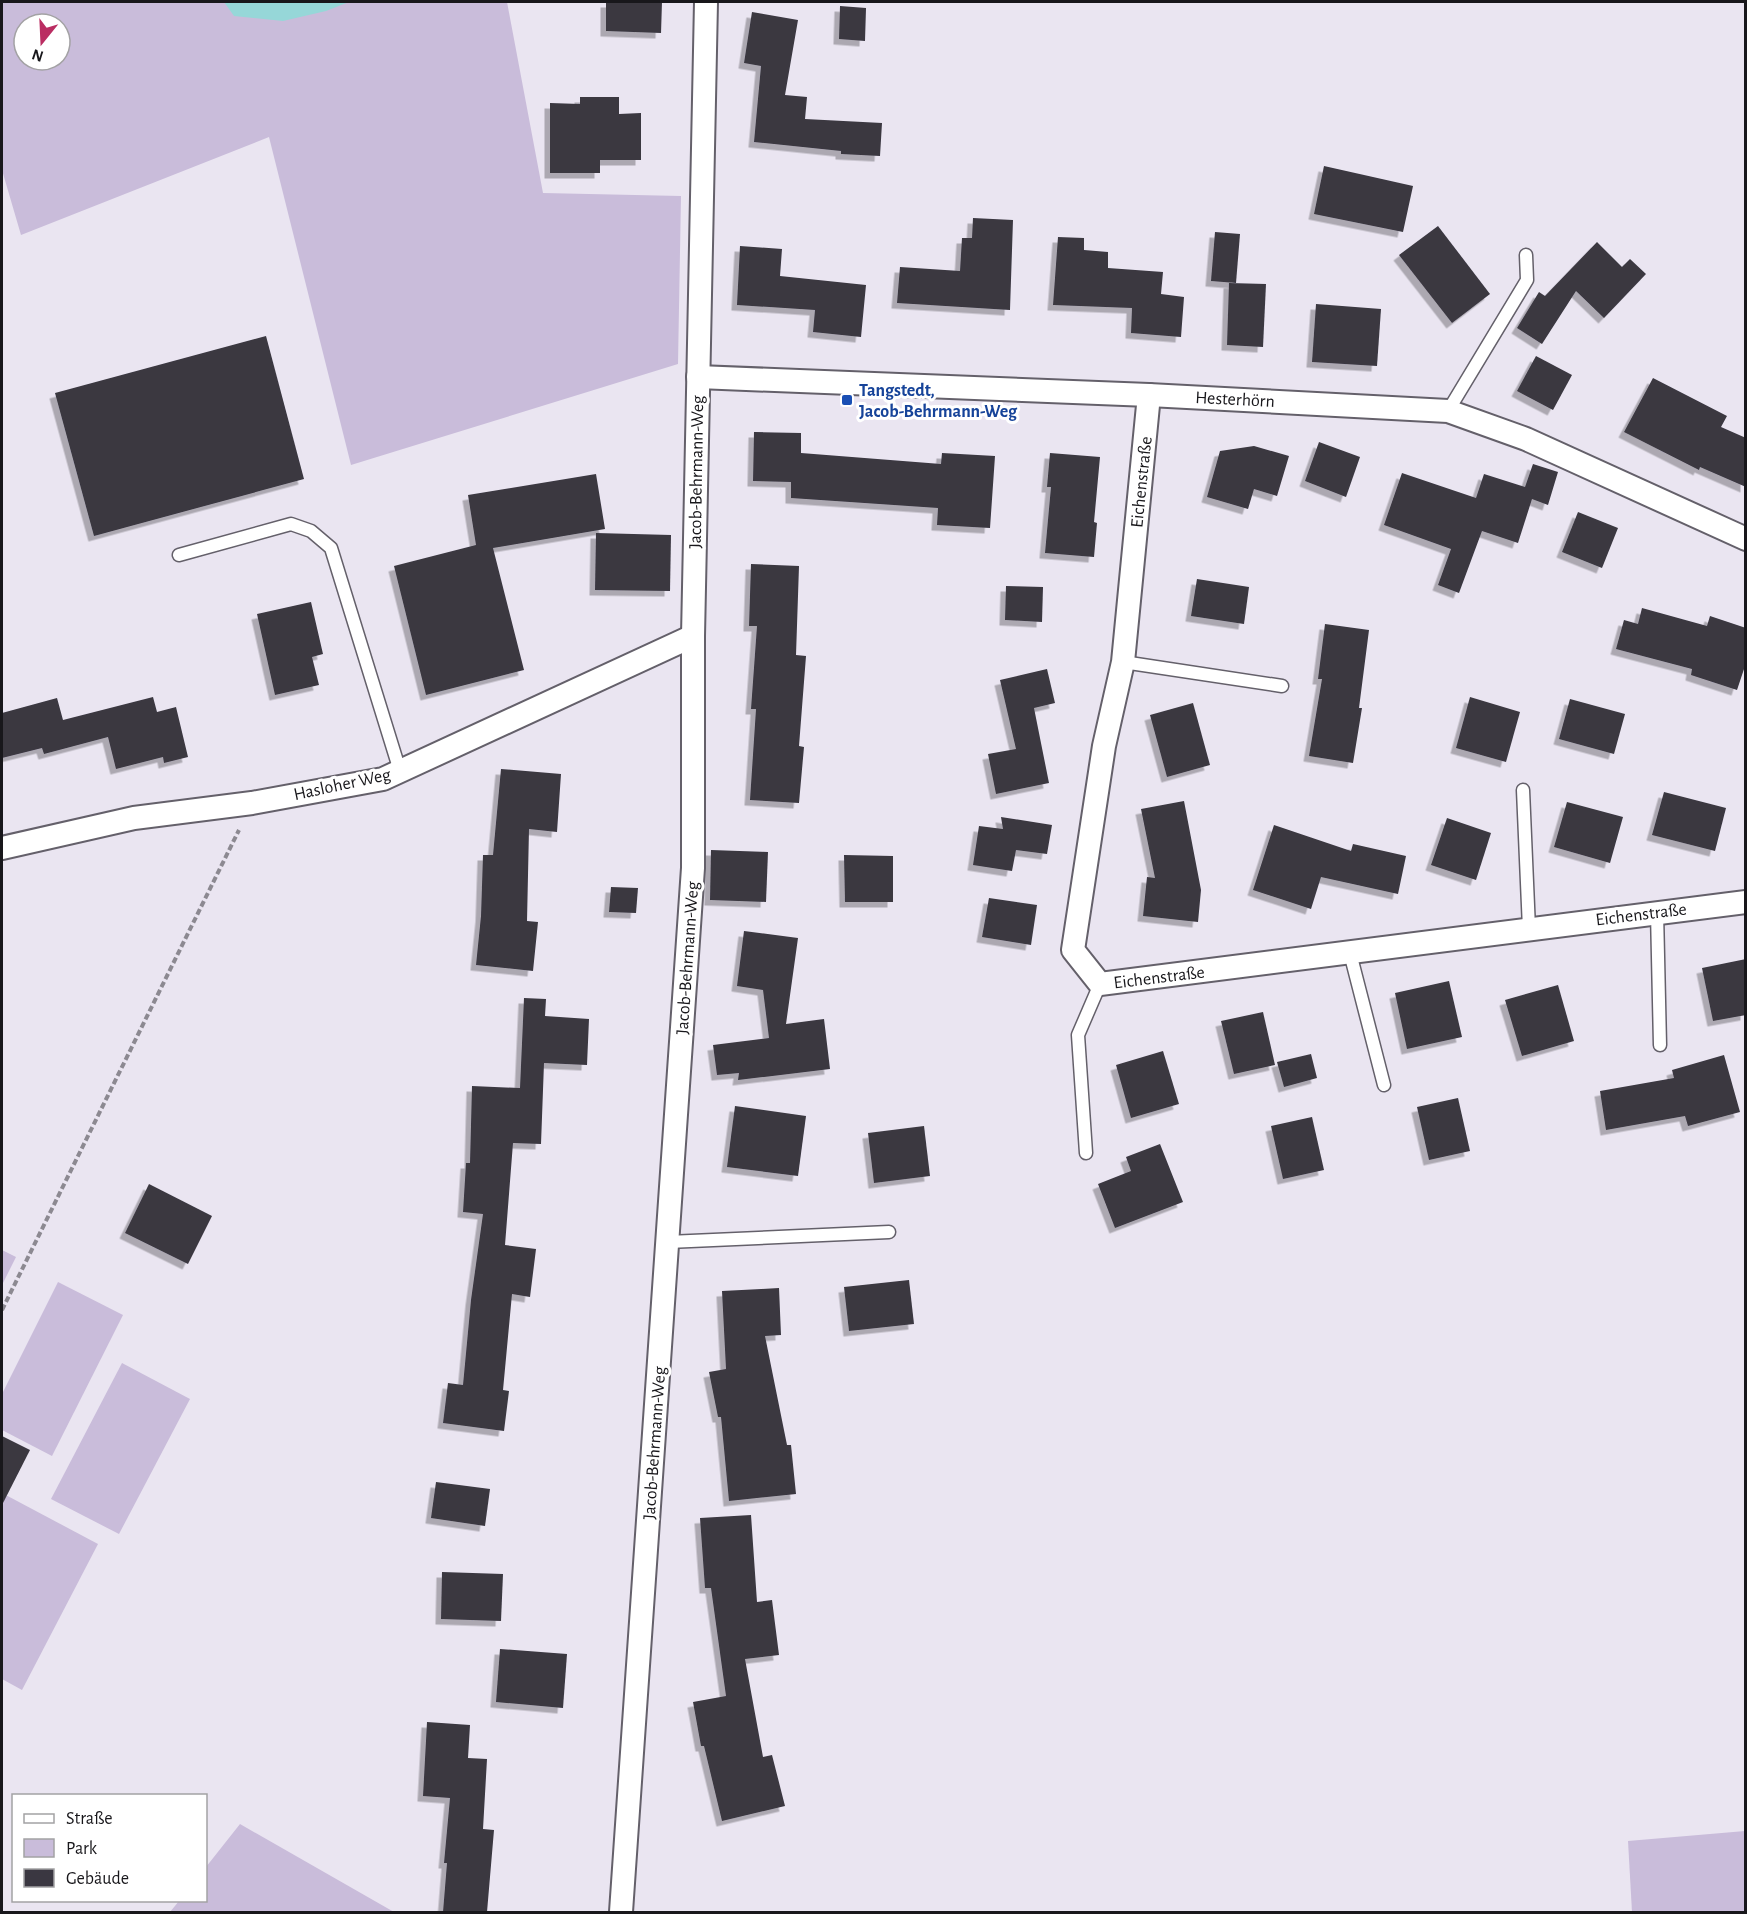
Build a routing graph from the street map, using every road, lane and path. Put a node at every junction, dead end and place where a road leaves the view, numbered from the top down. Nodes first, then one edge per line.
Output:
1 (706, 2) edge
2 (1526, 255) dead end
3 (698, 377) junction
4 (1149, 395) junction
5 (1448, 411) junction
6 (1746, 540) edge
7 (179, 555) dead end
8 (693, 636) junction
9 (1123, 662) junction
10 (1282, 686) dead end
11 (400, 771) junction
12 (1523, 790) dead end
13 (252, 803) junction
14 (2, 848) edge
15 (1746, 902) edge
16 (1657, 912) junction
17 (1529, 929) junction
18 (1350, 953) junction
19 (1100, 984) junction
20 (1660, 1045) dead end
21 (1383, 1085) dead end
22 (1086, 1153) dead end
23 (889, 1232) dead end
24 (668, 1242) junction
25 (2, 1310) edge
26 (621, 1912) edge

1 - 3 street, Jacob-Behrmann-Weg
2 - 5 lane
3 - 4 street, Hesterhörn
3 - 8 street, Jacob-Behrmann-Weg
4 - 5 street, Hesterhörn
4 - 9 street, Eichenstraße
5 - 6 street, Hesterhörn
7 - 11 lane
8 - 11 street, Hasloher Weg
8 - 24 street, Jacob-Behrmann-Weg
9 - 10 lane
9 - 19 street, Eichenstraße
11 - 13 street, Hasloher Weg
12 - 17 lane
13 - 14 street, Hasloher Weg
13 - 25 path
15 - 16 street, Eichenstraße
16 - 17 street, Eichenstraße
16 - 20 lane
17 - 18 street, Eichenstraße
18 - 19 street, Eichenstraße
18 - 21 lane
19 - 22 lane
23 - 24 lane
24 - 26 street, Jacob-Behrmann-Weg

